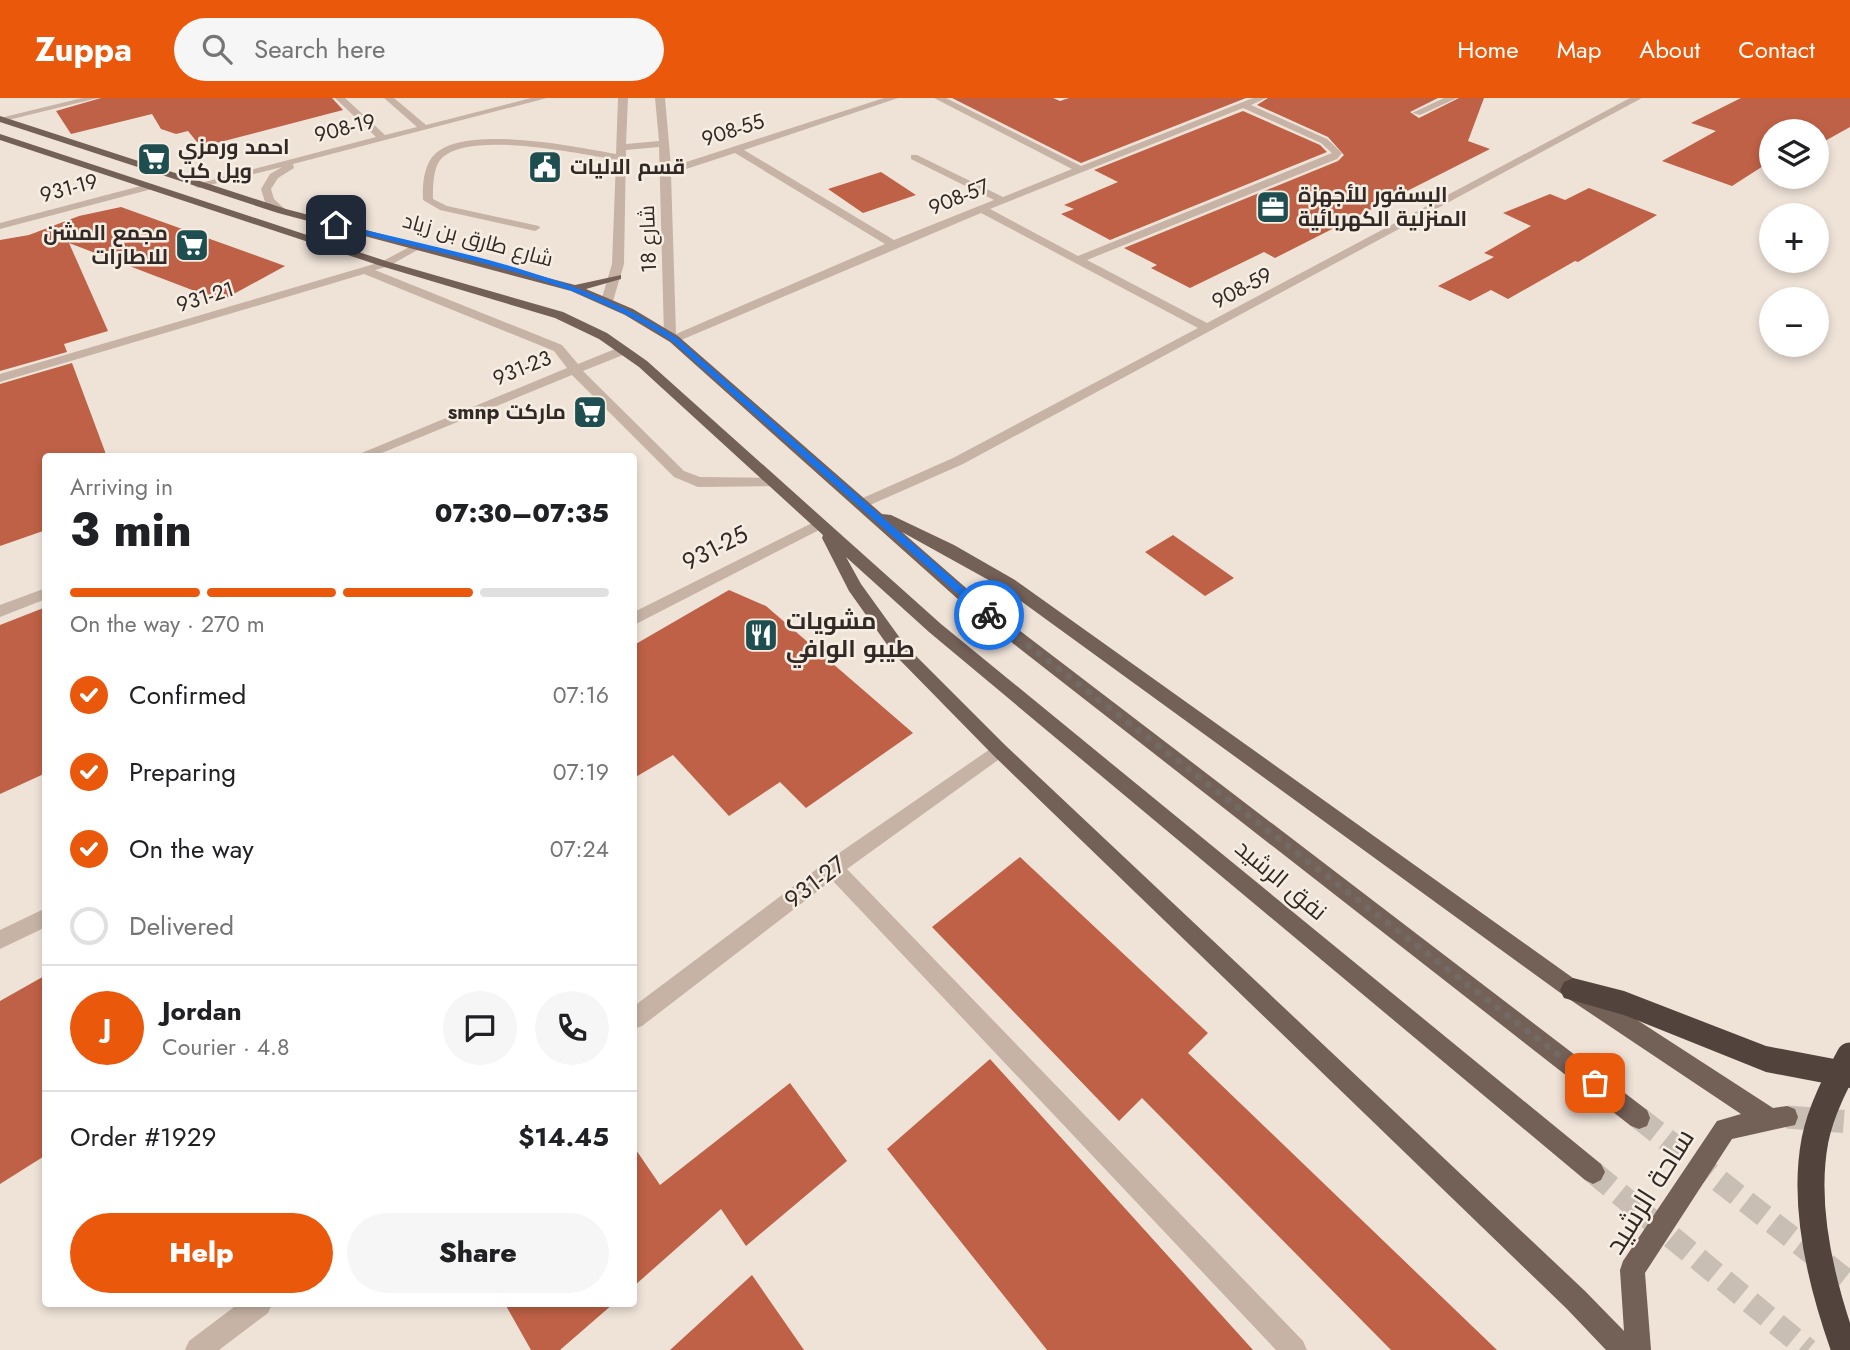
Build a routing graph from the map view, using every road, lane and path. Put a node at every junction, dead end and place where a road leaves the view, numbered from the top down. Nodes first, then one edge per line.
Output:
1 (93, 98) edge
2 (340, 98) edge
3 (389, 98) edge
4 (542, 98) edge
5 (623, 98) edge
6 (660, 98) edge
7 (893, 98) edge
8 (939, 98) edge
9 (1261, 98) edge
10 (1452, 98) edge
11 (1637, 98) edge
12 (1243, 105) junction
13 (1417, 113) dead end
14 (1, 120) edge
15 (424, 128) junction
16 (383, 138) junction
17 (4, 141) edge
18 (664, 144) junction
19 (736, 149) junction
20 (623, 153) junction
21 (914, 158) dead end
22 (301, 159) junction
23 (1081, 170) junction
24 (666, 172) junction
25 (198, 185) junction
26 (148, 187) junction
27 (1003, 201) junction
28 (981, 209) junction
29 (282, 211) junction
30 (0, 226) edge
31 (535, 228) dead end
32 (893, 244) junction
33 (417, 246) junction
34 (1077, 260) junction
35 (385, 264) junction
36 (364, 270) junction
37 (617, 277) junction
38 (575, 289) junction
39 (607, 301) junction
40 (1207, 328) junction
41 (672, 338) junction
42 (624, 350) junction
43 (574, 370) junction
44 (0, 378) edge
45 (369, 453) edge
46 (775, 483) junction
47 (863, 506) junction
48 (822, 526) junction
49 (42, 595) edge
50 (975, 605) joint
51 (0, 611) edge
52 (637, 618) edge
53 (935, 628) joint
54 (999, 750) junction
55 (833, 868) junction
56 (42, 919) edge
57 (0, 940) edge
58 (1573, 990) junction
59 (637, 1017) edge
60 (1850, 1056) edge
61 (1850, 1074) edge
62 (1639, 1118) tunnel mouth
63 (1593, 1172) tunnel mouth
64 (255, 1307) edge
65 (198, 1350) edge
66 (1294, 1350) edge
67 (1624, 1350) edge
68 (1638, 1350) edge
69 (1845, 1350) edge

1 - 14 street
2 - 16 street
3 - 15 street
4 - 15 street, 908-19
5 - 20 street, شارع 18
6 - 18 street, شارع 18
7 - 19 street, 908-55
8 - 23 street
9 - 12 street, 908-57
10 - 13 street
11 - 40 street, 908-59
12 - 23 street, 908-57
12 - 34 street
14 - 25 main road, شارع طارق بن زياد
15 - 16 street, 908-19
16 - 22 street, 908-19
17 - 26 main road, شارع طارق بن زياد
18 - 20 street
18 - 24 street, شارع 18
19 - 24 street, 908-55
19 - 32 street
20 - 31 street
20 - 37 street, شارع 18
21 - 27 street
22 - 25 street, 908-19
22 - 29 street
23 - 27 street, 908-57
24 - 41 street, شارع 18
25 - 29 main road, شارع طارق بن زياد
26 - 30 street, 931-19
26 - 35 main road, شارع طارق بن زياد
27 - 28 street, 908-57
28 - 32 street, 908-57
28 - 34 street
29 - 33 main road, شارع طارق بن زياد
32 - 41 street, 908-57
33 - 35 street, 931-21
33 - 38 main road, شارع طارق بن زياد
34 - 40 street
35 - 36 street, 931-21
35 - 42 main road, شارع طارق بن زياد
36 - 43 street
36 - 44 street, 931-21
37 - 38 main road
37 - 39 street, شارع 18
38 - 39 main road, شارع طارق بن زياد
39 - 41 main road, شارع طارق بن زياد
40 - 47 street, 908-59
41 - 47 main road, شارع طارق بن زياد
42 - 43 street, 931-23
42 - 46 main road, شارع طارق بن زياد
43 - 45 street, 931-23
43 - 46 street
46 - 48 main road, شارع طارق بن زياد
47 - 50 main road, شارع طارق بن زياد
47 - 58 main road
48 - 52 street, 931-25
48 - 53 main road, شارع طارق بن زياد
48 - 54 main road
49 - 51 street
50 - 62 main road, نفق الرشيد
53 - 63 main road, نفق الرشيد
54 - 55 street, 931-27
54 - 67 main road
55 - 59 street, 931-27
55 - 66 street
56 - 57 street
58 - 61 highway
58 - 68 main road, ساحة الرشيد
60 - 69 highway, bridge
64 - 65 street

